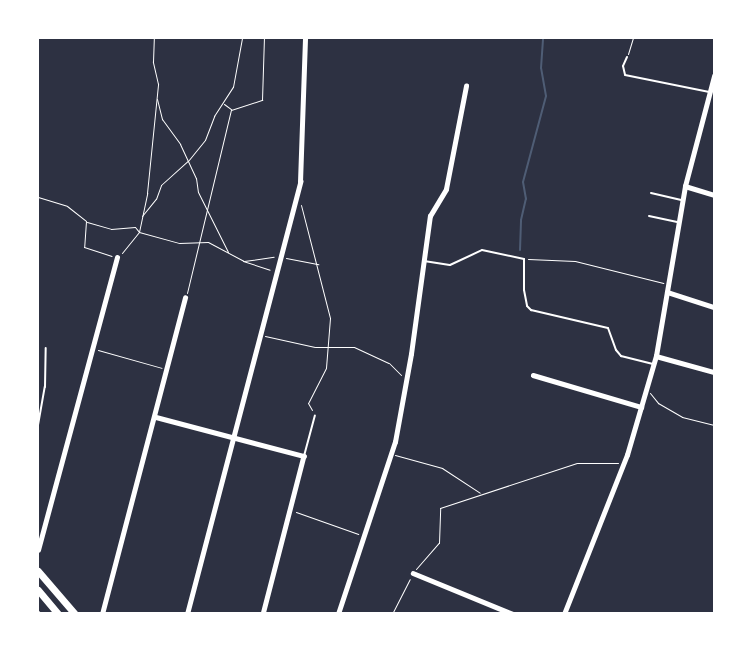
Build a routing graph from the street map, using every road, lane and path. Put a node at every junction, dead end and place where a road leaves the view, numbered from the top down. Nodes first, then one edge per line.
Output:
1 (154, 38) edge
2 (242, 38) edge
3 (264, 38) edge
4 (305, 38) edge
5 (633, 38) edge
6 (627, 57) joint
7 (714, 76) edge
8 (466, 86) dead end
9 (709, 92) junction
10 (156, 98) junction
11 (223, 103) junction
12 (231, 110) junction
13 (188, 161) junction
14 (685, 186) junction
15 (297, 192) junction
16 (652, 193) dead end
17 (714, 195) edge
18 (38, 197) edge
19 (682, 200) junction
20 (208, 208) junction
21 (141, 216) junction
22 (649, 216) dead end
23 (86, 221) junction
24 (679, 222) junction
25 (139, 232) junction
26 (198, 242) junction
27 (229, 252) junction
28 (117, 257) junction
29 (524, 259) junction
30 (424, 261) junction
31 (275, 272) junction
32 (668, 284) junction
33 (667, 292) junction
34 (185, 298) joint
35 (714, 307) edge
36 (259, 335) junction
37 (330, 346) junction
38 (46, 348) dead end
39 (92, 349) junction
40 (656, 356) junction
41 (654, 364) junction
42 (168, 369) junction
43 (714, 372) edge
44 (532, 375) dead end
45 (407, 378) junction
46 (647, 388) junction
47 (641, 407) junction
48 (315, 415) joint
49 (156, 417) junction
50 (38, 425) edge
51 (714, 425) edge
52 (234, 438) junction
53 (391, 454) junction
54 (304, 456) junction
55 (624, 463) junction
56 (480, 493) junction
57 (290, 510) junction
58 (364, 535) junction
59 (38, 550) edge
60 (38, 571) edge
61 (413, 573) junction
62 (38, 590) edge
63 (58, 614) edge
64 (75, 614) edge
65 (102, 614) edge
66 (187, 614) edge
67 (263, 614) edge
68 (338, 614) edge
69 (392, 614) edge
70 (513, 614) edge
71 (564, 614) edge

1 - 10 path
2 - 11 path
3 - 12 path
4 - 15 street
5 - 6 path
6 - 9 lane
7 - 9 street
8 - 30 street
9 - 14 street
10 - 13 path
10 - 21 path
11 - 12 path
11 - 13 path
12 - 20 path
13 - 20 path
13 - 21 path
14 - 17 street
14 - 19 street
15 - 31 street
15 - 37 path
16 - 19 lane
18 - 23 path
19 - 24 street
20 - 26 path
20 - 27 path
21 - 25 path
22 - 24 lane
23 - 25 path
23 - 28 path
24 - 32 street
25 - 26 path
25 - 28 path
26 - 27 path
26 - 34 path
27 - 31 path
28 - 39 street
29 - 30 lane
29 - 32 path
29 - 41 lane
30 - 45 street
31 - 36 street
32 - 33 street
33 - 35 street
33 - 40 street
34 - 42 street
36 - 37 path
36 - 52 street
37 - 45 path
37 - 48 path
38 - 50 lane
39 - 42 path
39 - 59 street
40 - 41 street
40 - 43 street
41 - 46 street
42 - 49 street
44 - 47 street
45 - 53 street
46 - 47 street
46 - 51 path
47 - 55 street
48 - 54 lane
49 - 52 street
49 - 65 street
52 - 54 street
52 - 66 street
53 - 56 path
53 - 58 street
54 - 57 street
55 - 56 path
55 - 71 street
56 - 61 path
57 - 58 path
57 - 67 street
58 - 68 street
60 - 64 main road
61 - 69 path
61 - 70 street
62 - 63 main road

